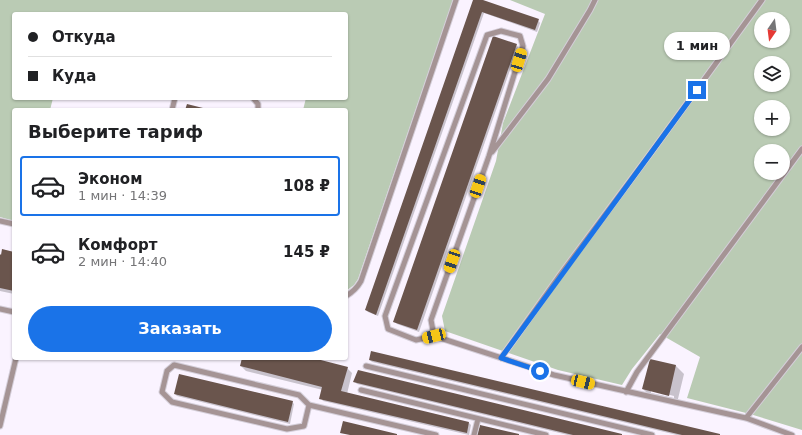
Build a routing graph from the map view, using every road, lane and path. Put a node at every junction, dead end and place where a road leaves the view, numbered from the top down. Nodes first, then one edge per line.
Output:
1 (456, 0) edge
2 (596, 0) edge
3 (762, 0) edge
4 (802, 150) edge
5 (489, 156) junction
6 (0, 221) edge
7 (12, 224) edge
8 (348, 295) edge
9 (0, 309) edge
10 (12, 312) edge
11 (434, 336) junction
12 (802, 347) edge
13 (501, 358) junction
14 (16, 360) edge
15 (366, 366) dead end
16 (360, 390) dead end
17 (626, 392) junction
18 (309, 405) junction
19 (478, 418) junction
20 (746, 418) junction
21 (0, 426) edge
22 (639, 434) edge
23 (436, 435) edge
24 (474, 435) edge
25 (546, 435) edge
26 (652, 435) edge
27 (792, 435) edge

1 - 8 lane
2 - 5 lane
3 - 13 lane
4 - 17 lane
5 - 11 lane
5 - 11 lane
6 - 7 lane
9 - 10 lane
11 - 13 lane
12 - 20 lane
13 - 17 lane
14 - 21 lane
15 - 22 lane
16 - 19 lane
17 - 20 lane
18 - 18 lane
18 - 23 lane
19 - 24 lane
19 - 25 lane
20 - 27 lane
22 - 26 lane

